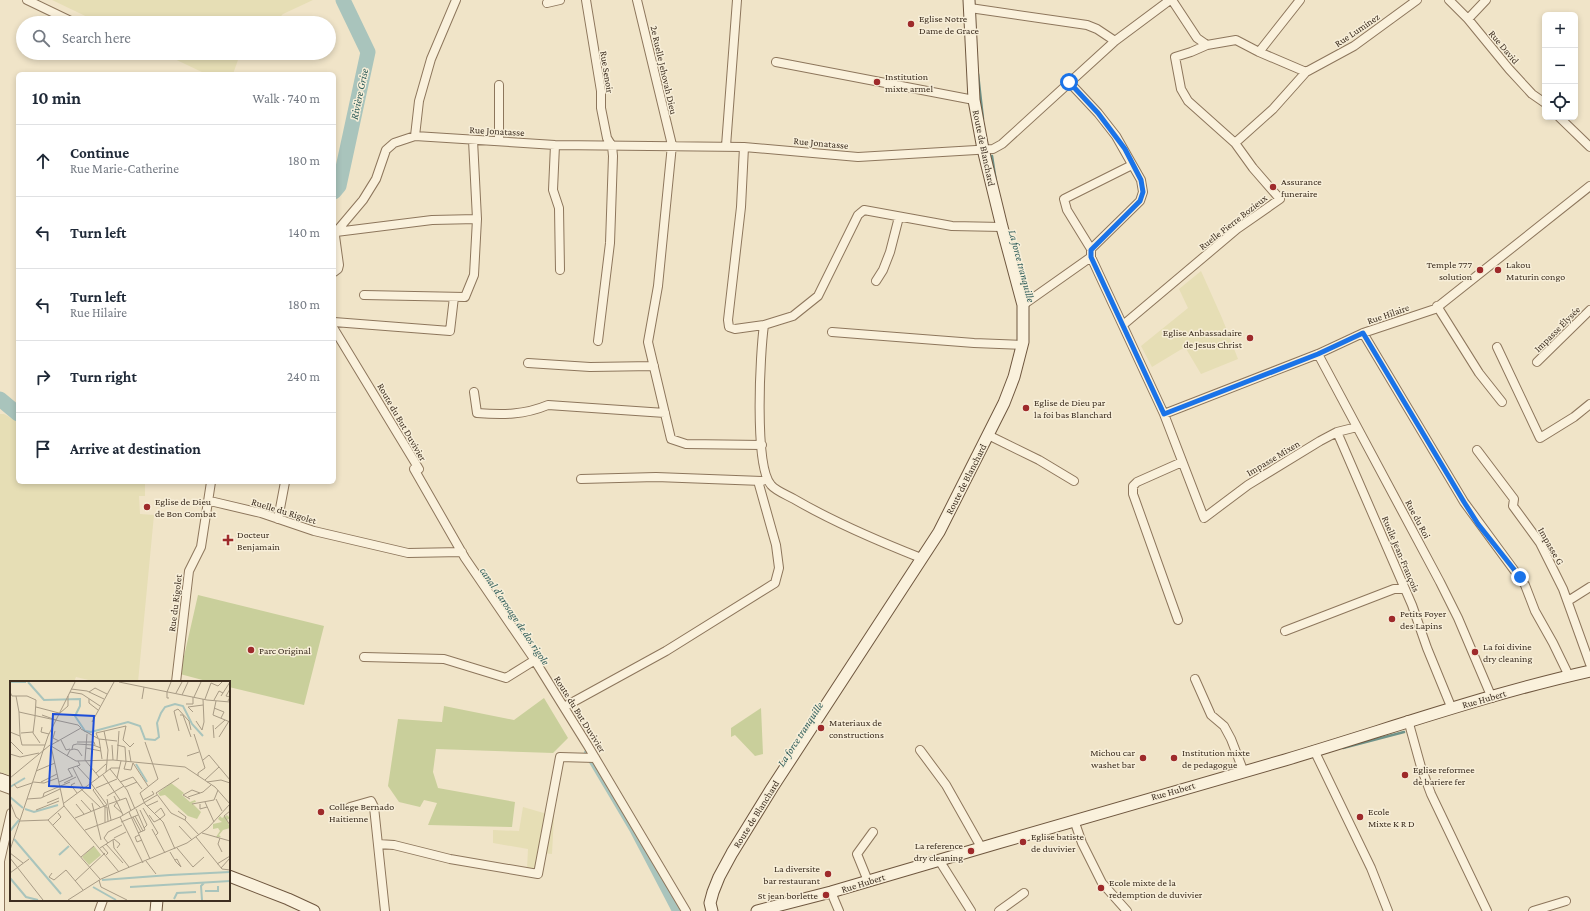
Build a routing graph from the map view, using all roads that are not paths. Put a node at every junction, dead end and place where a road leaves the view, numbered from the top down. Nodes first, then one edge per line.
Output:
1 (27, 0) edge
2 (456, 0) edge
3 (560, 0) edge
4 (586, 0) edge
5 (637, 0) edge
6 (738, 0) edge
7 (1171, 0) edge
8 (1300, 0) edge
9 (1417, 0) edge
10 (1449, 0) edge
11 (1486, 0) edge
12 (548, 3) dead end
13 (969, 4) edge
14 (60, 16) edge
15 (1468, 19) junction
16 (1115, 42) junction
17 (1207, 45) junction
18 (1259, 52) junction
19 (776, 62) dead end
20 (1306, 72) junction
21 (1069, 82) junction
22 (499, 85) dead end
23 (974, 100) junction
24 (1542, 102) edge
25 (1562, 120) edge
26 (415, 136) junction
27 (473, 140) junction
28 (499, 141) junction
29 (1236, 143) junction
30 (555, 145) junction
31 (672, 145) junction
32 (612, 146) junction
33 (726, 146) junction
34 (744, 147) junction
35 (1590, 147) edge
36 (983, 149) junction
37 (1132, 165) junction
38 (1590, 186) edge
39 (899, 217) junction
40 (477, 219) junction
41 (1002, 227) junction
42 (336, 232) joint
43 (336, 243) edge
44 (1091, 253) junction
45 (560, 270) dead end
46 (336, 271) edge
47 (876, 281) dead end
48 (364, 295) dead end
49 (454, 297) junction
50 (1023, 305) junction
51 (1438, 306) junction
52 (1590, 310) edge
53 (336, 322) edge
54 (764, 325) junction
55 (1123, 326) junction
56 (336, 332) edge
57 (832, 332) dead end
58 (1363, 333) junction
59 (598, 341) dead end
60 (1022, 345) junction
61 (1497, 347) dead end
62 (1318, 354) junction
63 (1537, 362) dead end
64 (528, 363) dead end
65 (654, 366) junction
66 (474, 392) dead end
67 (1502, 402) dead end
68 (1590, 404) edge
69 (665, 413) junction
70 (1164, 414) junction
71 (1357, 427) junction
72 (1337, 432) junction
73 (988, 435) junction
74 (762, 445) junction
75 (1477, 450) dead end
76 (1182, 462) junction
77 (581, 479) dead end
78 (758, 481) junction
79 (769, 481) junction
80 (1074, 482) dead end
81 (211, 484) edge
82 (285, 484) edge
83 (210, 501) junction
84 (278, 519) junction
85 (462, 552) junction
86 (921, 558) junction
87 (1590, 587) edge
88 (1405, 589) junction
89 (1568, 601) junction
90 (1178, 620) dead end
91 (1285, 631) dead end
92 (364, 657) dead end
93 (535, 660) junction
94 (1590, 664) edge
95 (1590, 671) edge
96 (1569, 676) junction
97 (1195, 679) dead end
98 (176, 681) edge
99 (1492, 698) junction
100 (564, 707) junction
101 (1452, 709) junction
102 (1408, 720) junction
103 (920, 750) dead end
104 (1314, 750) junction
105 (595, 758) junction
106 (1243, 770) junction
107 (0, 779) edge
108 (10, 784) edge
109 (0, 786) edge
110 (10, 790) edge
111 (350, 807) dead end
112 (10, 817) edge
113 (1074, 820) junction
114 (874, 832) dead end
115 (378, 844) junction
116 (981, 847) junction
117 (939, 860) junction
118 (0, 861) edge
119 (230, 876) edge
120 (868, 881) junction
121 (831, 892) junction
122 (1024, 893) dead end
123 (103, 901) edge
124 (157, 901) edge
125 (1566, 901) dead end
126 (707, 909) edge
127 (0, 911) edge
128 (99, 911) edge
129 (156, 911) edge
130 (314, 911) edge
131 (385, 911) edge
132 (686, 911) edge
133 (756, 911) edge
134 (839, 911) edge
135 (971, 911) edge
136 (998, 911) edge
137 (1127, 911) edge
138 (1388, 911) edge
139 (1487, 911) edge
140 (1533, 911) edge

1 - 14 street
2 - 26 street
3 - 12 street
4 - 32 street, Rue Senoir
5 - 31 street, 2e Ruelle Jehovah Dieu
6 - 33 street
7 - 16 street, Rue Jonatasse
7 - 17 street
8 - 18 street
9 - 20 street, Rue Luminez
10 - 15 street, Rue David
11 - 15 street
13 - 16 street
13 - 23 street, Route de Blanchard
15 - 24 street, Rue David
16 - 21 street, Rue Jonatasse
17 - 18 street
17 - 29 street
18 - 20 street
19 - 23 street
20 - 29 street
21 - 36 street, Rue Jonatasse
21 - 37 street
22 - 28 street
23 - 36 street, Route de Blanchard
25 - 35 street
26 - 27 street, Rue Jonatasse
26 - 42 street
27 - 28 street, Rue Jonatasse
27 - 40 street
28 - 30 street, Rue Jonatasse
29 - 55 street, Ruelle Pierre Bozieux
30 - 32 street, Rue Jonatasse
30 - 45 street
31 - 32 street, Rue Jonatasse
31 - 33 street, Rue Jonatasse
31 - 65 street, 2e Ruelle Jehovah Dieu
32 - 59 street
33 - 34 street, Rue Jonatasse
34 - 36 street, Rue Jonatasse
34 - 54 street
36 - 41 street, Route de Blanchard
37 - 44 street
37 - 44 street
38 - 51 street, Rue Hilaire
39 - 41 street
39 - 47 street
39 - 54 street
40 - 42 street
40 - 49 street
41 - 50 street, Route de Blanchard
43 - 46 street
44 - 50 street
44 - 55 street
48 - 49 street
49 - 53 street
50 - 60 street, Route de Blanchard
51 - 58 street, Rue Hilaire
51 - 67 street
52 - 63 street, Impasse Élysée
54 - 74 street
55 - 70 street
56 - 85 street, Route du But Duvivier
57 - 60 street
58 - 62 street, Rue Hilaire
58 - 96 street
60 - 73 street, Route de Blanchard
61 - 68 street
62 - 70 street, Rue Hilaire
62 - 71 street, Rue du Roi
64 - 65 street
65 - 69 street, 2e Ruelle Jehovah Dieu
66 - 69 street
69 - 74 street, 2e Ruelle Jehovah Dieu
70 - 76 street
71 - 72 street, Impasse Mixen
71 - 99 street, Rue du Roi
72 - 76 street, Impasse Mixen
72 - 88 street, Ruelle Jean-François
73 - 80 street
73 - 86 street, Route de Blanchard
74 - 79 street
75 - 89 street, Impasse G
76 - 90 street
77 - 78 street
78 - 79 street
78 - 100 street
79 - 86 street
81 - 83 street, Rue du Rigolet
82 - 84 street
83 - 84 street, Ruelle du Rigolet
83 - 98 street, Rue du Rigolet
84 - 85 street, Ruelle du Rigolet
85 - 93 street, Route du But Duvivier
86 - 126 street, Route de Blanchard
87 - 89 street
88 - 91 street
88 - 101 street, Ruelle Jean-François
89 - 94 street, Impasse G
92 - 93 street
93 - 100 street, Route du But Duvivier
95 - 96 street, Rue Hubert
96 - 99 street, Rue Hubert
97 - 106 street
99 - 101 street, Rue Hubert
100 - 105 street, Route du But Duvivier
101 - 102 street, Rue Hubert
102 - 104 street, Rue Hubert
102 - 139 street
103 - 116 street
104 - 106 street, Rue Hubert
104 - 138 street
105 - 115 street
105 - 132 street, Route du But Duvivier
106 - 113 street, Rue Hubert
107 - 108 street
109 - 110 street
111 - 115 street
112 - 118 street
113 - 116 street, Rue Hubert
113 - 137 street
114 - 120 street
115 - 131 street
116 - 117 street, Rue Hubert
117 - 120 street, Rue Hubert
117 - 135 street
118 - 127 street
119 - 130 street
120 - 121 street, Rue Hubert
121 - 133 street, Rue Hubert
121 - 134 street
122 - 136 street
123 - 128 street
124 - 129 street
125 - 140 street

